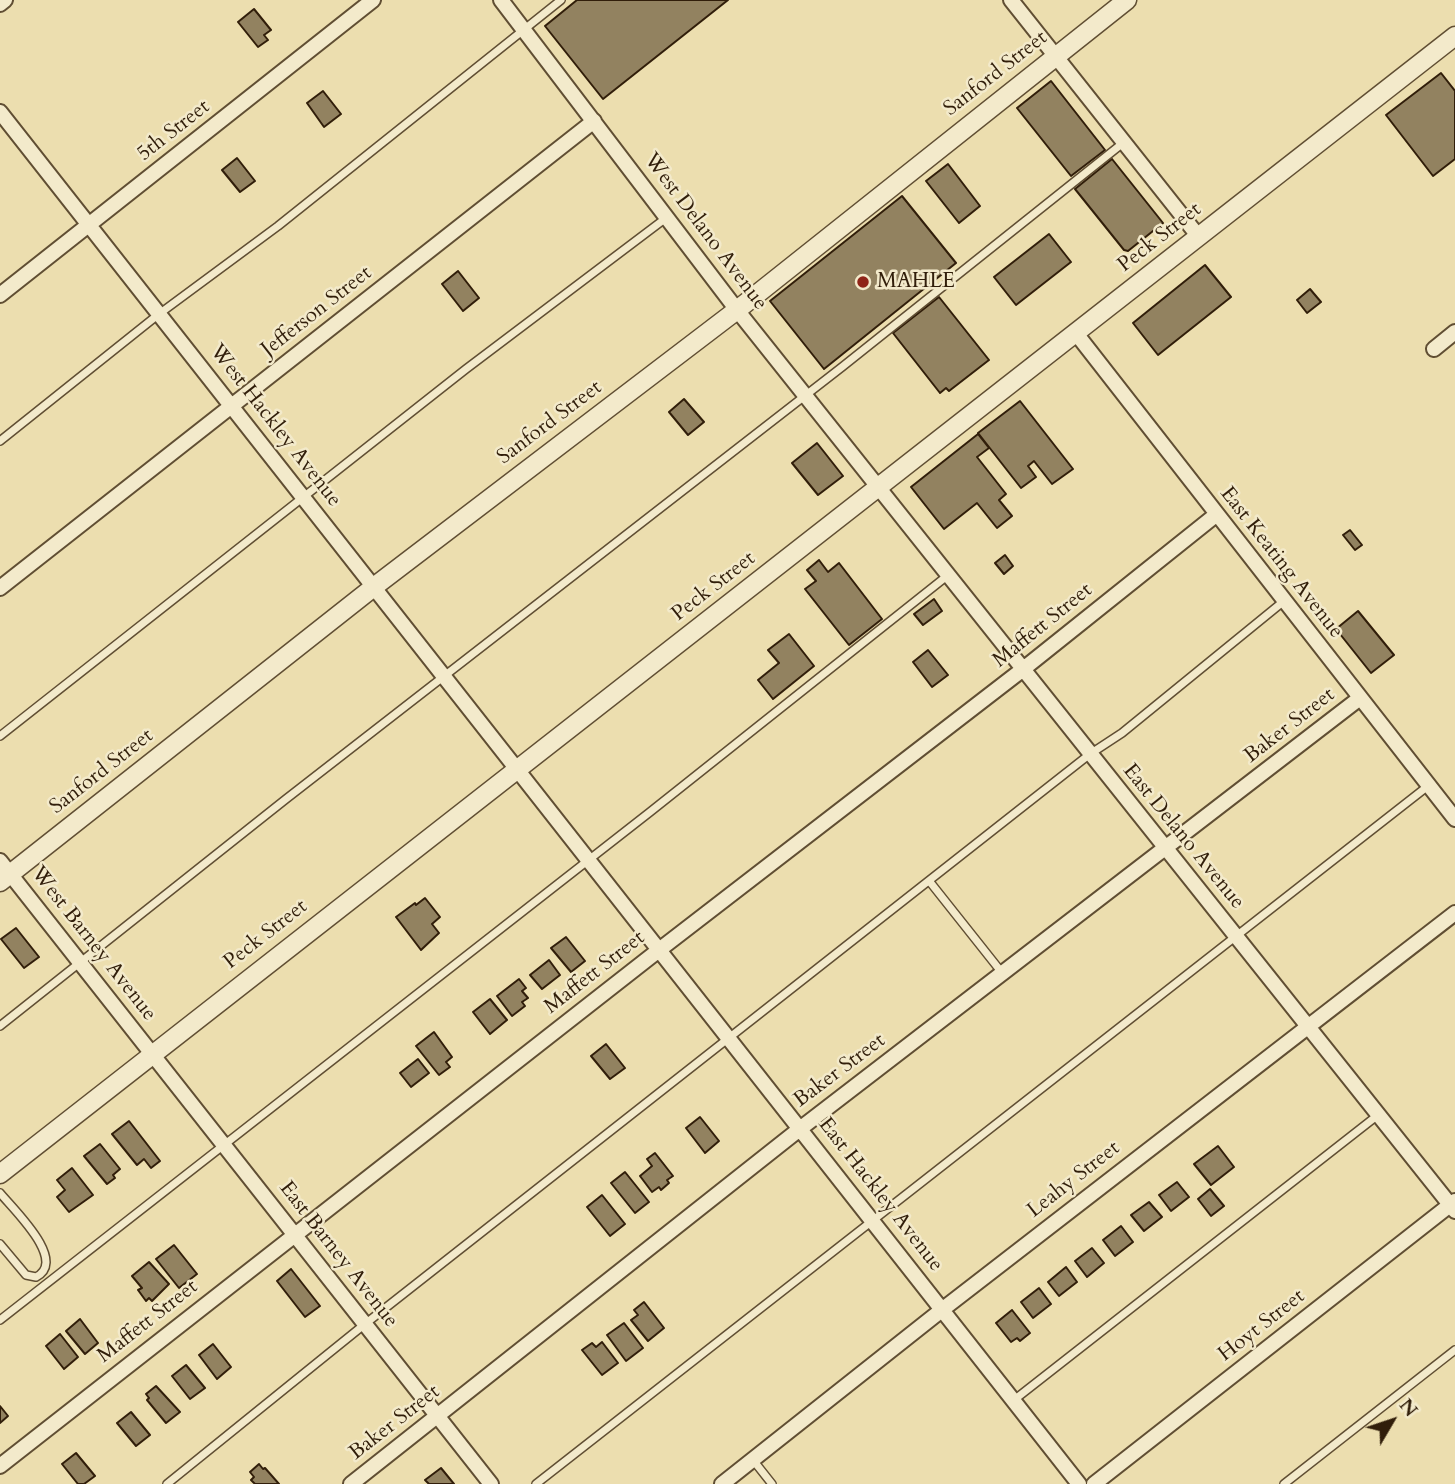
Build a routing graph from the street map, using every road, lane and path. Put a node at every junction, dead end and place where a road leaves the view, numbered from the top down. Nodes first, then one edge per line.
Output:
1 (5, 0) edge
2 (373, 0) edge
3 (501, 0) edge
4 (561, 0) edge
5 (1012, 0) edge
6 (1127, 0) edge
7 (0, 4) edge
8 (524, 29) junction
9 (1455, 36) edge
10 (1056, 56) junction
11 (0, 111) edge
12 (594, 121) junction
13 (1124, 142) junction
14 (667, 217) junction
15 (88, 226) junction
16 (1199, 237) junction
17 (0, 295) edge
18 (737, 310) junction
19 (159, 314) junction
20 (1075, 332) junction
21 (1455, 332) edge
22 (1434, 349) dead end
23 (804, 394) junction
24 (232, 406) junction
25 (0, 441) edge
26 (878, 488) junction
27 (304, 496) junction
28 (1217, 514) junction
29 (947, 576) junction
30 (375, 586) junction
31 (0, 588) edge
32 (1284, 601) junction
33 (1022, 670) junction
34 (446, 677) junction
35 (1360, 698) junction
36 (0, 736) edge
37 (1090, 754) junction
38 (517, 768) junction
39 (1429, 785) junction
40 (1455, 819) edge
41 (1166, 848) junction
42 (588, 860) junction
43 (3, 872) edge
44 (930, 882) junction
45 (1455, 913) edge
46 (1236, 937) junction
47 (659, 950) junction
48 (80, 962) junction
49 (1003, 974) junction
50 (0, 1026) edge
51 (1308, 1026) junction
52 (730, 1039) junction
53 (152, 1053) junction
54 (1378, 1115) junction
55 (801, 1128) junction
56 (224, 1144) junction
57 (0, 1174) edge
58 (0, 1193) edge
59 (1453, 1206) edge
60 (873, 1221) junction
61 (294, 1234) junction
62 (0, 1244) edge
63 (943, 1309) junction
64 (0, 1320) edge
65 (365, 1324) junction
66 (1455, 1350) edge
67 (1014, 1400) junction
68 (439, 1415) junction
69 (753, 1460) junction
70 (0, 1466) edge
71 (166, 1484) edge
72 (351, 1484) edge
73 (491, 1484) edge
74 (536, 1484) edge
75 (722, 1484) edge
76 (772, 1484) edge
77 (1079, 1484) edge
78 (1094, 1484) edge
79 (1284, 1484) edge

1 - 7 street
2 - 15 street, 5th Street
3 - 8 street, West Delano Avenue
4 - 8 lane
5 - 10 street
6 - 10 street, Sanford Street
8 - 12 street, West Delano Avenue
8 - 19 lane
9 - 16 street, Peck Street
10 - 13 street
10 - 18 street, Sanford Street
11 - 15 street, West Hackley Avenue
12 - 14 street, West Delano Avenue
12 - 24 street, Jefferson Street
13 - 16 street
13 - 23 lane
14 - 18 street, West Delano Avenue
14 - 27 lane
15 - 17 street, 5th Street
15 - 19 street, West Hackley Avenue
16 - 20 street, Peck Street
18 - 23 street, West Delano Avenue
18 - 30 street, Sanford Street
19 - 24 street, West Hackley Avenue
19 - 25 lane
20 - 26 street, Peck Street
20 - 28 street, East Keating Avenue
21 - 22 street
23 - 26 street, West Delano Avenue
23 - 34 lane
24 - 27 street, West Hackley Avenue
24 - 31 street, Jefferson Street
26 - 29 street, East Delano Avenue
26 - 38 street, Peck Street
27 - 30 street, West Hackley Avenue
27 - 36 lane
28 - 32 street, East Keating Avenue
28 - 33 street, Maffett Street
29 - 33 street, East Delano Avenue
29 - 42 lane
30 - 34 street, West Hackley Avenue
30 - 43 street, Sanford Street
32 - 35 street, East Keating Avenue
32 - 37 lane
33 - 37 street, East Delano Avenue
33 - 47 street, Maffett Street
34 - 38 street, West Hackley Avenue
34 - 48 lane
35 - 39 street, East Keating Avenue
35 - 41 street, Baker Street
37 - 41 street, East Delano Avenue
37 - 44 lane
38 - 42 street, East Hackley Avenue
38 - 53 street, Peck Street
39 - 40 street, East Keating Avenue
39 - 46 lane
41 - 46 street, East Delano Avenue
41 - 49 street, Baker Street
42 - 47 street, East Hackley Avenue
42 - 56 lane
43 - 48 street, West Barney Avenue
44 - 49 lane
44 - 52 lane
45 - 51 street, Leahy Street
46 - 51 street, East Delano Avenue
46 - 60 lane
47 - 52 street, East Hackley Avenue
47 - 61 street, Maffett Street
48 - 50 lane
48 - 53 street, West Barney Avenue
49 - 55 street, Baker Street
51 - 54 street, East Delano Avenue
51 - 63 street, Leahy Street
52 - 55 street, East Hackley Avenue
52 - 65 lane
53 - 56 street, East Barney Avenue
53 - 57 street, Peck Street
54 - 59 street, East Delano Avenue
54 - 67 lane
55 - 60 street, East Hackley Avenue
55 - 68 street, Baker Street
56 - 61 street, East Barney Avenue
56 - 64 lane
58 - 62 lane
59 - 78 street, Hoyt Street
60 - 63 street, East Hackley Avenue
60 - 74 lane
61 - 65 street, East Barney Avenue
61 - 70 street, Maffett Street
63 - 67 street, East Hackley Avenue
63 - 69 street, Leahy Street
65 - 68 street, East Barney Avenue
65 - 71 lane
66 - 79 lane
67 - 77 street, East Hackley Avenue
68 - 72 street, Baker Street
68 - 73 street, East Barney Avenue
69 - 75 street, Leahy Street
69 - 76 lane

